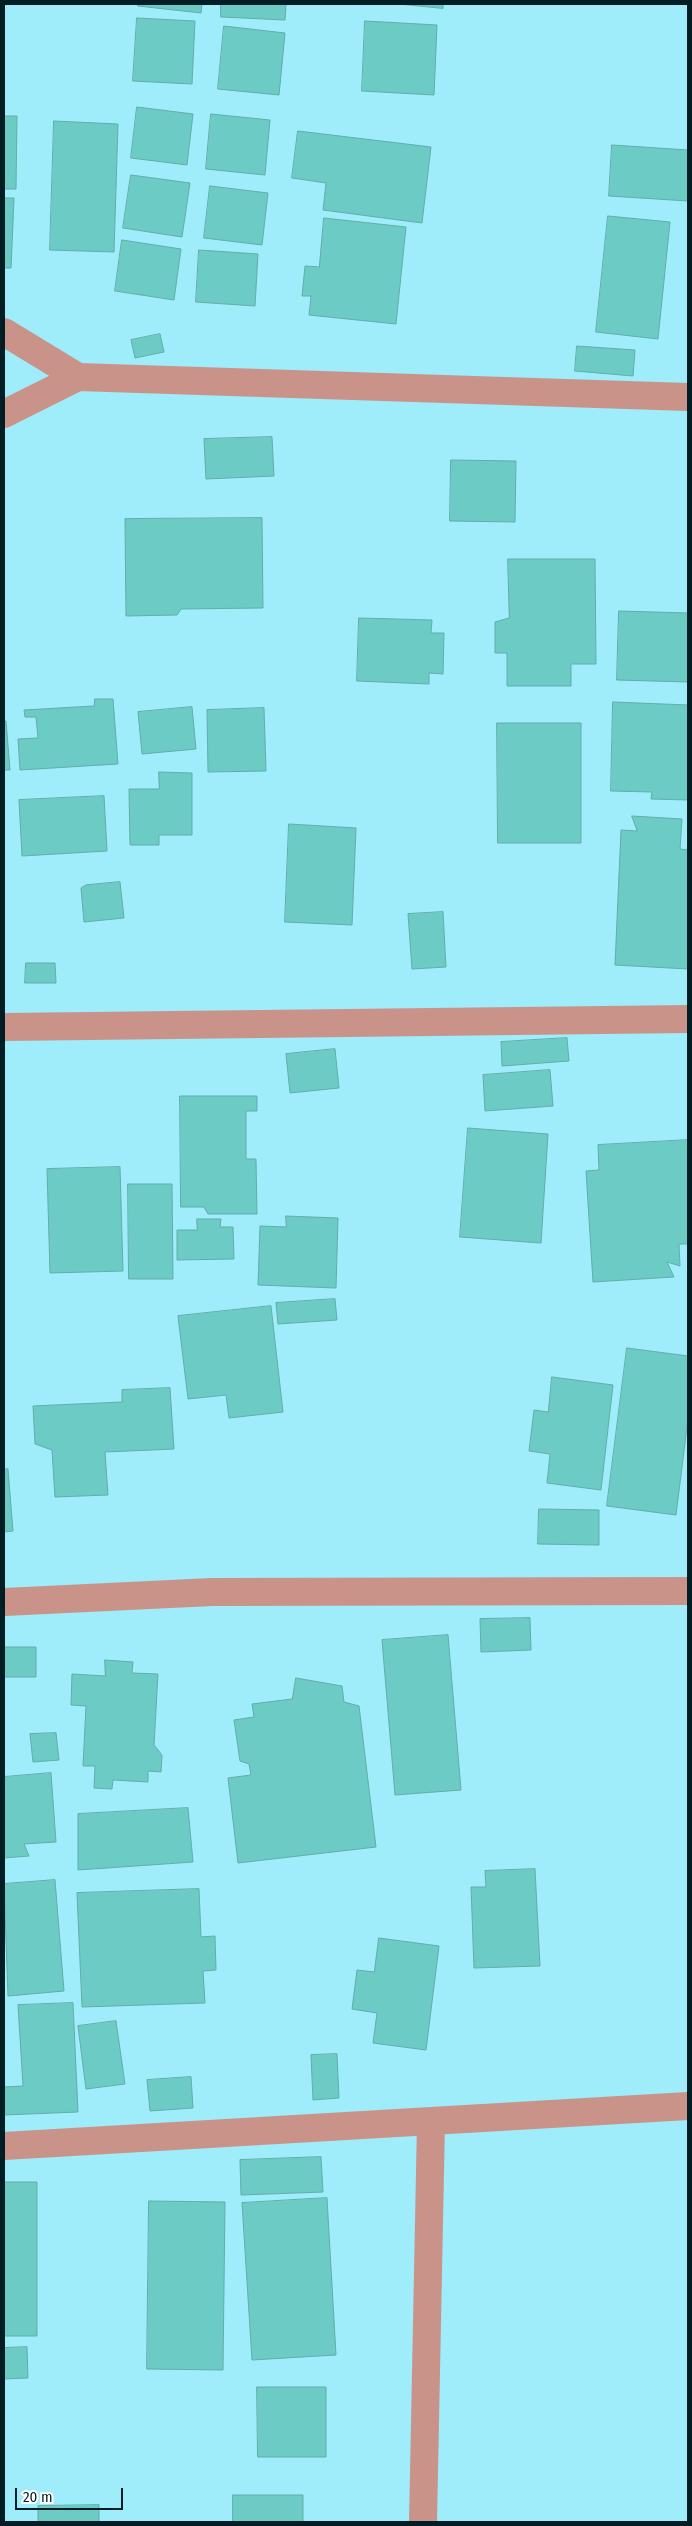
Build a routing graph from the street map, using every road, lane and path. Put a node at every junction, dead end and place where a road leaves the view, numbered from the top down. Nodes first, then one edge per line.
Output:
1 (4, 332) edge
2 (78, 377) junction
3 (688, 397) edge
4 (4, 414) edge
5 (688, 1019) edge
6 (4, 1027) edge
7 (688, 1591) edge
8 (4, 1602) edge
9 (688, 2106) edge
10 (431, 2122) junction
11 (4, 2146) edge
12 (423, 2522) edge

1 - 2 street
2 - 3 street
2 - 4 street
5 - 6 street
7 - 8 street
9 - 10 street
10 - 11 street
10 - 12 street

